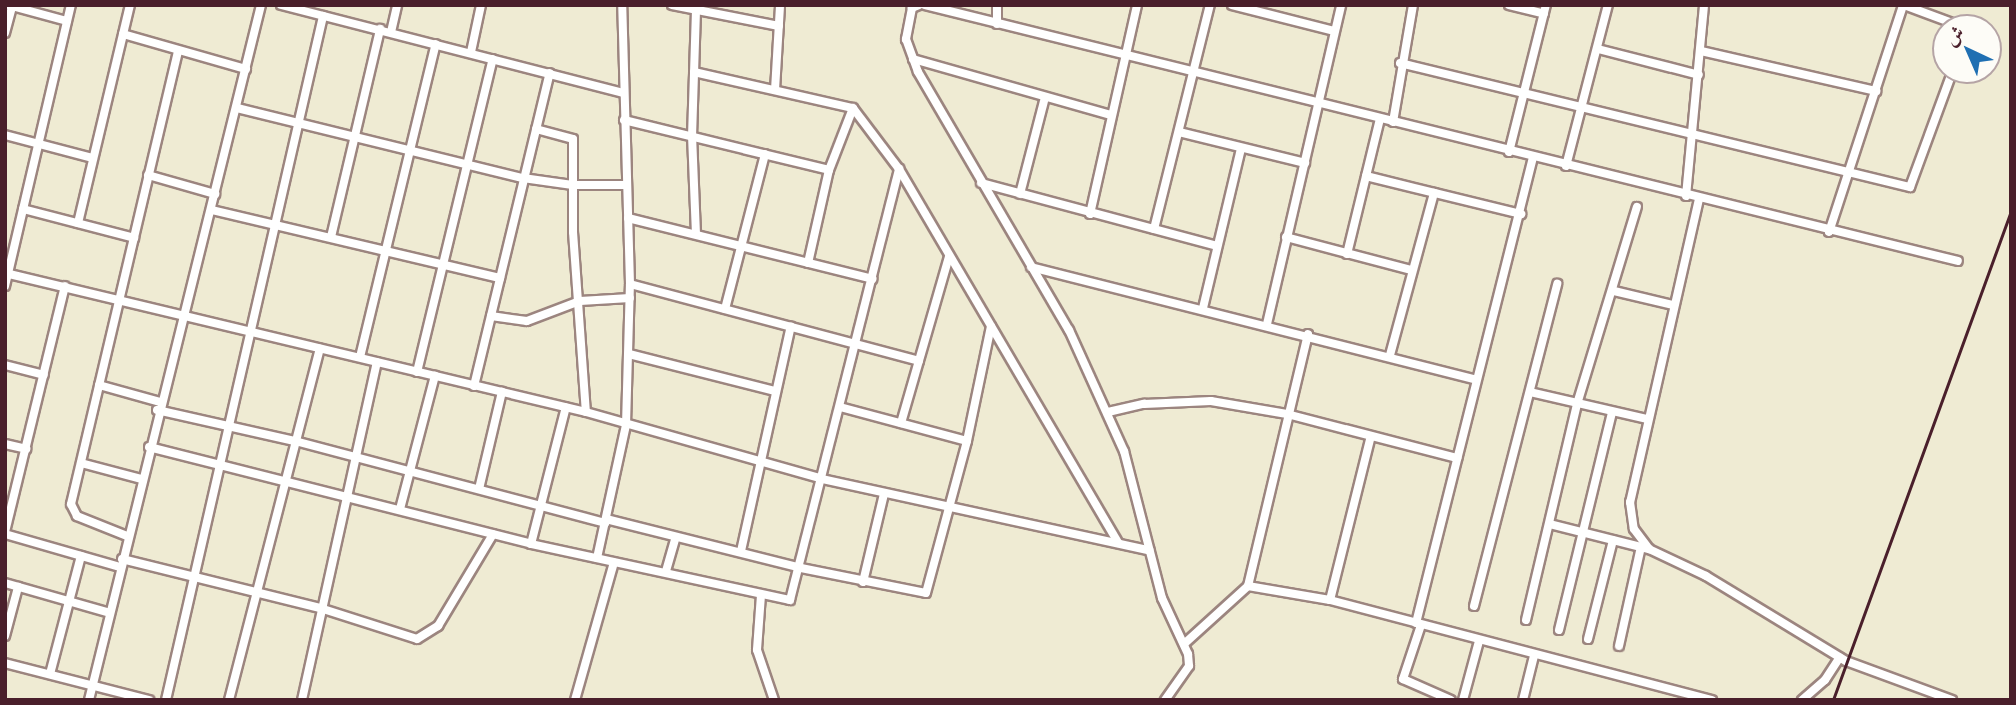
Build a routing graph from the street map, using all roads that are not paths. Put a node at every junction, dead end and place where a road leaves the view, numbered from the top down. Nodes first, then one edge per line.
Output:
1 (71, 5) edge
2 (130, 5) edge
3 (261, 5) edge
4 (281, 5) edge
5 (397, 5) edge
6 (481, 5) edge
7 (622, 5) edge
8 (672, 5) edge
9 (780, 5) edge
10 (919, 5) edge
11 (925, 5) edge
12 (997, 5) edge
13 (1137, 5) edge
14 (1210, 5) edge
15 (1232, 5) edge
16 (1278, 5) edge
17 (1340, 5) edge
18 (1412, 5) edge
19 (1509, 5) edge
20 (1608, 5) edge
21 (1704, 5) edge
22 (1904, 5) edge
23 (10, 6) edge
24 (695, 10) junction
25 (1545, 10) edge
26 (1932, 15) edge
27 (323, 16) junction
28 (1275, 16) junction
29 (67, 21) junction
30 (997, 24) junction
31 (779, 26) junction
32 (380, 29) junction
33 (1334, 31) junction
34 (391, 32) junction
35 (5, 33) edge
36 (123, 34) junction
37 (436, 44) junction
38 (1598, 49) junction
39 (178, 50) junction
40 (1701, 51) junction
41 (471, 52) junction
42 (1126, 56) junction
43 (494, 59) junction
44 (913, 59) junction
45 (1400, 63) junction
46 (246, 69) junction
47 (694, 72) junction
48 (1192, 72) junction
49 (550, 73) junction
50 (1699, 75) junction
51 (1947, 84) edge
52 (775, 90) junction
53 (1876, 91) junction
54 (624, 93) junction
55 (1522, 93) junction
56 (1045, 97) junction
57 (1321, 104) junction
58 (1581, 107) junction
59 (237, 108) junction
60 (853, 108) junction
61 (1111, 116) junction
62 (1380, 119) junction
63 (624, 120) junction
64 (1393, 122) junction
65 (299, 123) junction
66 (536, 129) junction
67 (1178, 132) junction
68 (1693, 134) junction
69 (5, 135) edge
70 (692, 135) junction
71 (355, 136) junction
72 (36, 144) junction
73 (1241, 148) junction
74 (410, 149) junction
75 (1509, 152) junction
76 (765, 154) junction
77 (92, 158) junction
78 (1533, 158) junction
79 (467, 163) junction
80 (1305, 163) junction
81 (1566, 166) junction
82 (900, 169) junction
83 (829, 170) junction
84 (1850, 173) junction
85 (148, 174) junction
86 (1366, 176) junction
87 (523, 178) junction
88 (981, 183) junction
89 (626, 185) junction
90 (573, 186) junction
91 (1434, 193) junction
92 (215, 194) junction
93 (1020, 194) junction
94 (1686, 196) junction
95 (1699, 199) junction
96 (1637, 207) dead end
97 (23, 209) junction
98 (212, 210) junction
99 (1090, 214) junction
100 (1521, 214) junction
101 (628, 218) junction
102 (78, 223) junction
103 (276, 224) junction
104 (1154, 229) junction
105 (1829, 232) junction
106 (696, 234) junction
107 (331, 237) junction
108 (1286, 237) junction
109 (134, 238) junction
110 (1217, 246) junction
111 (744, 247) junction
112 (387, 251) junction
113 (1347, 254) junction
114 (949, 257) junction
115 (1958, 261) dead end
116 (808, 263) junction
117 (444, 265) junction
118 (1031, 267) junction
119 (1411, 270) junction
120 (7, 273) edge
121 (500, 278) junction
122 (872, 279) junction
123 (630, 284) junction
124 (1557, 284) dead end
125 (5, 286) edge
126 (65, 286) junction
127 (1614, 291) junction
128 (118, 298) junction
129 (630, 298) junction
130 (580, 301) junction
131 (1673, 305) junction
132 (1203, 308) junction
133 (725, 309) junction
134 (183, 313) junction
135 (491, 316) junction
136 (1267, 324) junction
137 (791, 326) junction
138 (991, 326) junction
139 (250, 331) junction
140 (1308, 334) junction
141 (858, 344) junction
142 (320, 349) junction
143 (629, 355) junction
144 (1390, 355) junction
145 (360, 357) junction
146 (919, 361) junction
147 (377, 362) junction
148 (5, 365) edge
149 (416, 372) junction
150 (44, 375) junction
151 (435, 376) junction
152 (1475, 379) junction
153 (99, 385) junction
154 (474, 386) junction
155 (775, 391) junction
156 (502, 392) junction
157 (1530, 392) junction
158 (1577, 404) junction
159 (158, 406) junction
160 (566, 407) junction
161 (839, 407) junction
162 (586, 412) junction
163 (1108, 412) junction
164 (1612, 412) junction
165 (1287, 414) junction
166 (1647, 419) junction
167 (901, 423) junction
168 (227, 425) junction
169 (626, 425) junction
170 (1371, 436) junction
171 (967, 440) junction
172 (295, 441) junction
173 (5, 444) edge
174 (149, 447) junction
175 (26, 449) junction
176 (355, 457) junction
177 (1457, 458) junction
178 (81, 463) junction
179 (763, 463) junction
180 (219, 465) junction
181 (411, 472) junction
182 (141, 479) junction
183 (822, 479) junction
184 (284, 481) junction
185 (479, 489) junction
186 (884, 494) junction
187 (348, 495) junction
188 (541, 505) junction
189 (949, 508) junction
190 (400, 509) junction
191 (606, 521) junction
192 (1550, 523) junction
193 (1584, 532) junction
194 (5, 533) edge
195 (493, 534) junction
196 (127, 536) junction
197 (676, 537) junction
198 (1613, 540) junction
199 (1118, 543) junction
200 (531, 544) junction
201 (1645, 548) junction
202 (1149, 550) junction
203 (741, 551) junction
204 (81, 556) junction
205 (597, 558) junction
206 (614, 562) junction
207 (121, 563) junction
208 (801, 568) junction
209 (666, 571) junction
210 (194, 577) junction
211 (863, 582) junction
212 (5, 583) edge
213 (1248, 586) junction
214 (18, 587) junction
215 (258, 594) junction
216 (761, 595) junction
217 (1330, 600) junction
218 (69, 602) junction
219 (1474, 606) dead end
220 (320, 608) junction
221 (110, 613) junction
222 (1527, 620) dead end
223 (1419, 624) junction
224 (1559, 630) dead end
225 (5, 636) edge
226 (1588, 639) dead end
227 (1479, 641) junction
228 (1184, 644) junction
229 (1619, 646) dead end
230 (1534, 656) junction
231 (1840, 657) junction
232 (5, 663) edge
233 (50, 674) junction
234 (93, 685) junction
235 (1686, 697) edge
236 (89, 700) edge
237 (149, 700) edge
238 (166, 700) edge
239 (229, 700) edge
240 (302, 700) edge
241 (575, 700) edge
242 (774, 700) edge
243 (1165, 700) edge
244 (1451, 700) edge
245 (1463, 700) edge
246 (1523, 700) edge
247 (1712, 700) edge
248 (1802, 700) edge
249 (1952, 700) edge

1 - 29 street
2 - 36 street
3 - 46 street
4 - 27 street
5 - 34 street
6 - 41 street
7 - 54 street
8 - 24 street
9 - 31 street
10 - 44 street
11 - 30 street
12 - 30 street
13 - 42 street
14 - 48 street
15 - 28 street
16 - 28 street
17 - 33 street
18 - 45 street
19 - 25 street
20 - 38 street
21 - 40 street
22 - 26 street
22 - 53 street
23 - 29 street
23 - 35 street
24 - 31 street
24 - 47 street
25 - 55 street
27 - 32 street
27 - 65 street
28 - 33 street
29 - 72 street
30 - 42 street
31 - 52 street
32 - 34 street
32 - 71 street
33 - 57 street
34 - 37 street
36 - 39 street
36 - 77 street
37 - 41 street
37 - 74 street
38 - 50 street
38 - 58 street
39 - 46 street
39 - 85 street
40 - 50 street
40 - 53 street
41 - 43 street
42 - 48 street
42 - 61 street
43 - 49 street
43 - 79 street
44 - 56 street
44 - 88 street
45 - 55 street
45 - 64 street
46 - 59 street
47 - 52 street
47 - 70 street
48 - 57 street
48 - 67 street
49 - 54 street
49 - 66 street
50 - 68 street
51 - 84 street
52 - 60 street
53 - 84 street
54 - 63 street
55 - 58 street
55 - 75 street
56 - 61 street
56 - 93 street
57 - 62 street
57 - 80 street
58 - 68 street
58 - 81 street
59 - 65 street
59 - 92 street
60 - 82 street
60 - 83 street
61 - 99 street
62 - 64 street
62 - 86 street
63 - 70 street
63 - 89 street
64 - 75 street
65 - 71 street
65 - 103 street
66 - 87 street
66 - 90 street
67 - 73 street
67 - 104 street
68 - 84 street
68 - 94 street
69 - 72 street
70 - 76 street
70 - 106 street
71 - 74 street
71 - 107 street
72 - 77 street
72 - 97 street
73 - 80 street
73 - 110 street
74 - 79 street
74 - 112 street
75 - 78 street
76 - 83 street
76 - 111 street
77 - 102 street
78 - 81 street
78 - 100 street
79 - 87 street
79 - 117 street
80 - 108 street
81 - 94 street
82 - 114 street
82 - 122 street
83 - 116 street
84 - 105 street
85 - 92 street
85 - 109 street
86 - 91 street
86 - 113 street
87 - 90 street
87 - 121 street
88 - 93 street
88 - 118 street
89 - 90 street
89 - 101 street
90 - 130 street
91 - 100 street
91 - 119 street
92 - 98 street
93 - 99 street
94 - 95 street
95 - 105 street
95 - 131 street
96 - 127 street
97 - 102 street
97 - 120 street
98 - 103 street
98 - 134 street
99 - 104 street
100 - 152 street
101 - 106 street
101 - 123 street
102 - 109 street
103 - 107 street
103 - 139 street
104 - 110 street
105 - 115 street
106 - 111 street
107 - 112 street
108 - 113 street
108 - 136 street
109 - 128 street
110 - 132 street
111 - 116 street
111 - 133 street
112 - 117 street
112 - 145 street
113 - 119 street
114 - 138 street
114 - 146 street
116 - 122 street
117 - 121 street
117 - 149 street
118 - 132 street
118 - 163 street
119 - 144 street
120 - 125 street
120 - 126 street
121 - 135 street
122 - 141 street
123 - 129 street
123 - 133 street
124 - 157 street
126 - 128 street
126 - 150 street
127 - 131 street
127 - 158 street
128 - 134 street
128 - 153 street
129 - 130 street
129 - 143 street
130 - 135 street
130 - 162 street
131 - 166 street
132 - 136 street
133 - 137 street
134 - 139 street
134 - 159 street
135 - 154 street
136 - 140 street
137 - 141 street
137 - 155 street
138 - 171 street
138 - 199 street
139 - 142 street
139 - 168 street
140 - 144 street
140 - 165 street
141 - 146 street
141 - 161 street
142 - 145 street
142 - 172 street
143 - 155 street
143 - 169 street
144 - 152 street
145 - 147 street
146 - 167 street
147 - 149 street
147 - 176 street
148 - 150 street
149 - 151 street
150 - 175 street
151 - 154 street
151 - 181 street
152 - 177 street
153 - 159 street
153 - 178 street
154 - 156 street
155 - 179 street
156 - 160 street
156 - 185 street
157 - 158 street
157 - 219 street
158 - 164 street
158 - 192 street
159 - 168 street
159 - 174 street
160 - 162 street
160 - 188 street
161 - 167 street
161 - 183 street
162 - 169 street
163 - 165 street
163 - 202 street
164 - 166 street
164 - 193 street
165 - 170 street
165 - 213 street
166 - 201 street
167 - 171 street
168 - 172 street
168 - 180 street
169 - 179 street
169 - 191 street
170 - 177 street
170 - 217 street
171 - 189 street
172 - 176 street
172 - 184 street
173 - 175 street
174 - 180 street
174 - 182 street
175 - 194 street
176 - 181 street
176 - 187 street
177 - 223 street
178 - 182 street
178 - 196 street
179 - 183 street
179 - 203 street
180 - 184 street
180 - 210 street
181 - 185 street
181 - 190 street
182 - 196 street
183 - 186 street
183 - 208 street
184 - 187 street
184 - 215 street
185 - 188 street
186 - 189 street
186 - 211 street
187 - 190 street
187 - 220 street
188 - 191 street
188 - 200 street
189 - 199 street
189 - 211 street
190 - 195 street
191 - 197 street
191 - 205 street
192 - 193 street
192 - 222 street
193 - 198 street
193 - 224 street
194 - 204 street
195 - 200 street
195 - 220 street
196 - 207 street
197 - 203 street
197 - 209 street
198 - 201 street
198 - 226 street
199 - 202 street
200 - 205 street
201 - 229 street
201 - 231 street
202 - 228 street
203 - 208 street
204 - 207 street
204 - 218 street
205 - 206 street
206 - 209 street
206 - 241 street
207 - 210 street
207 - 221 street
208 - 211 street
208 - 216 street
209 - 216 street
210 - 215 street
210 - 238 street
212 - 214 street
213 - 217 street
213 - 228 street
214 - 218 street
214 - 225 street
215 - 220 street
215 - 239 street
216 - 242 street
217 - 223 street
218 - 221 street
218 - 233 street
220 - 240 street
221 - 234 street
223 - 227 street
223 - 244 street
227 - 230 street
227 - 245 street
228 - 243 street
230 - 235 street
230 - 246 street
231 - 248 street
231 - 249 street
232 - 233 street
233 - 234 street
234 - 236 street
234 - 237 street
235 - 247 street

